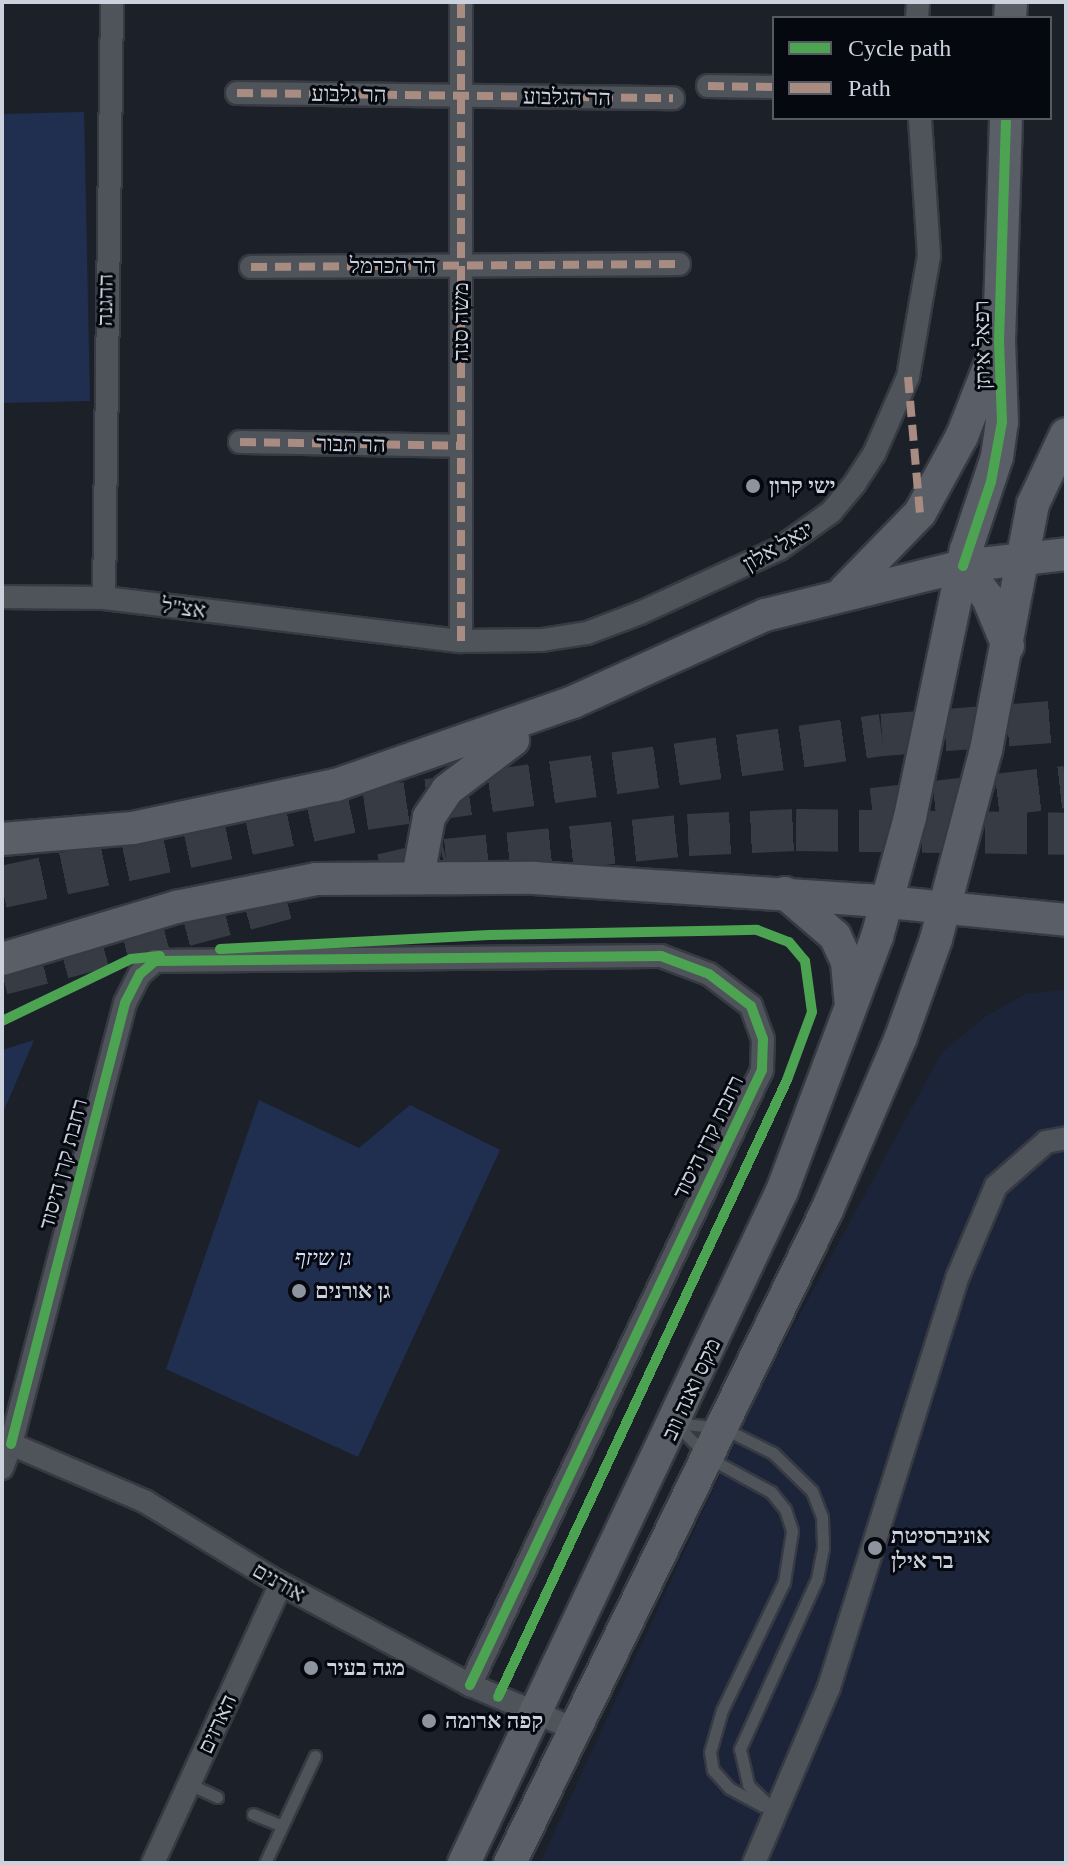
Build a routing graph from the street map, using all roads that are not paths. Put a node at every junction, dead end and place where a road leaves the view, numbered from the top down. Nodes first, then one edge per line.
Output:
1 (112, 2) edge
2 (461, 2) edge
3 (708, 86) dead end
4 (772, 87) edge
5 (237, 93) dead end
6 (461, 95) junction
7 (673, 98) dead end
8 (920, 120) edge
9 (1006, 120) edge
10 (679, 264) dead end
11 (461, 265) junction
12 (251, 267) dead end
13 (999, 342) junction
14 (1066, 434) edge
15 (240, 442) dead end
16 (461, 446) junction
17 (1066, 554) edge
18 (1025, 557) junction
19 (963, 566) junction
20 (842, 592) junction
21 (2, 597) edge
22 (104, 598) junction
23 (366, 631) joint
24 (461, 641) junction
25 (1008, 646) junction
26 (573, 702) junction
27 (2, 839) edge
28 (418, 877) junction
29 (784, 893) junction
30 (887, 902) junction
31 (945, 909) junction
32 (1066, 920) edge
33 (2, 959) edge
34 (850, 1016) junction
35 (1066, 1138) edge
36 (676, 1423) junction
37 (723, 1428) junction
38 (11, 1444) junction
39 (709, 1458) junction
40 (2, 1468) edge
41 (281, 1584) junction
42 (470, 1685) junction
43 (533, 1712) junction
44 (572, 1728) junction
45 (315, 1756) dead end
46 (189, 1784) junction
47 (217, 1797) dead end
48 (775, 1811) junction
49 (253, 1814) dead end
50 (282, 1826) junction
51 (153, 1863) edge
52 (265, 1863) edge
53 (464, 1863) edge
54 (510, 1863) edge
55 (754, 1863) edge

1 - 22 street, ההגנה
2 - 6 street, משה סנה
3 - 4 street
5 - 6 street, הר גלבוע
6 - 7 street, הר הגלבוע
6 - 11 street, משה סנה
8 - 24 street, יגאל אלון
9 - 13 main road, רפאל איתן
10 - 11 street, הר הכרמל
11 - 12 street, הר הכרמל
11 - 16 street, משה סנה
13 - 19 main road, רפאל איתן
13 - 20 main road
14 - 18 main road
15 - 16 street, הר תבור
16 - 24 street, משה סנה
17 - 18 main road
18 - 19 main road
18 - 25 main road
19 - 20 main road
19 - 25 main road
19 - 30 main road, רפאל איתן
20 - 26 main road
21 - 22 street, אצ"ל
22 - 23 street, אצ"ל
23 - 24 street, יגאל אלון
25 - 31 main road
26 - 27 main road
26 - 28 main road
28 - 29 main road
28 - 33 main road
29 - 30 main road
29 - 34 main road
30 - 31 main road
30 - 34 main road, מקס ואנה ווב
31 - 32 main road
31 - 37 main road, מקס ואנה ווב
34 - 36 main road, מקס ואנה ווב
35 - 48 street
36 - 37 lane
36 - 39 lane
36 - 43 main road, מקס ואנה ווב
37 - 39 main road, מקס ואנה ווב
37 - 48 lane
38 - 40 street
38 - 41 street, אורנים
38 - 42 street, רחבת קרן היסוד
39 - 44 main road, מקס ואנה ווב
39 - 48 lane
41 - 42 street, אורנים
41 - 46 street, הארזים
42 - 43 street, אורנים
43 - 44 street, אורנים
43 - 53 main road, מקס ואנה ווב
44 - 54 main road, מקס ואנה ווב
45 - 50 lane
46 - 47 lane
46 - 51 street, הארזים
48 - 55 street
49 - 50 lane
50 - 52 lane

